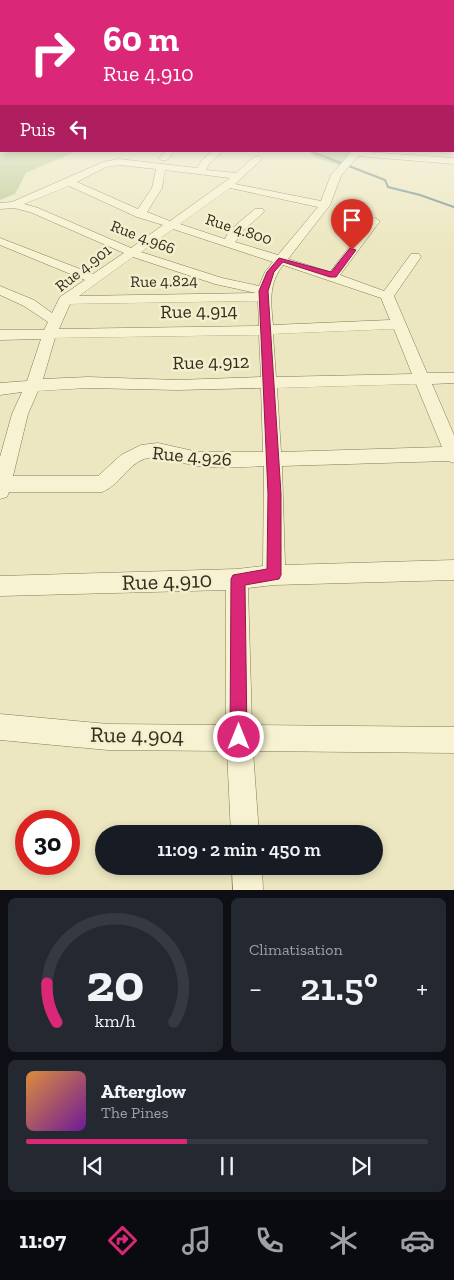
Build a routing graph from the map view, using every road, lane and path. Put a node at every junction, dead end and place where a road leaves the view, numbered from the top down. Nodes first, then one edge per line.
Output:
1 (103, 167) edge
2 (163, 167) edge
3 (189, 167) edge
4 (202, 167) edge
5 (248, 167) edge
6 (343, 167) edge
7 (200, 170) junction
8 (232, 181) junction
9 (69, 182) junction
10 (14, 205) junction
11 (325, 205) junction
12 (0, 206) edge
13 (259, 211) dead end
14 (141, 215) junction
15 (375, 221) dead end
16 (171, 224) junction
17 (0, 241) edge
18 (228, 243) junction
19 (134, 251) junction
20 (415, 258) dead end
21 (282, 259) junction
22 (333, 276) junction
23 (93, 279) junction
24 (0, 290) edge
25 (263, 294) junction
26 (387, 296) junction
27 (65, 300) junction
28 (55, 320) junction
29 (398, 324) junction
30 (267, 330) junction
31 (0, 335) edge
32 (49, 335) junction
33 (420, 378) junction
34 (454, 378) edge
35 (267, 381) junction
36 (33, 385) junction
37 (0, 390) edge
38 (454, 455) edge
39 (273, 459) junction
40 (1, 487) edge
41 (454, 570) edge
42 (274, 575) junction
43 (238, 579) junction
44 (0, 586) edge
45 (0, 726) edge
46 (239, 737) junction
47 (454, 740) edge
48 (244, 825) edge
49 (247, 875) edge
50 (248, 890) edge

1 - 9 street
2 - 14 street
3 - 7 street
4 - 7 street
5 - 8 street, Rue 4.901
6 - 11 street
7 - 8 street
8 - 11 street
8 - 16 street, Rue 4.901
9 - 10 street
9 - 14 street, Rue 4.800
10 - 12 street
10 - 19 street, Rue 4.966
11 - 21 street
13 - 18 street
14 - 16 street, Rue 4.800
15 - 22 street
16 - 18 street, Rue 4.800
16 - 19 street, Rue 4.901
17 - 23 street
18 - 21 street, Rue 4.800
19 - 23 street, Rue 4.901
19 - 25 street, Rue 4.966
20 - 26 street
21 - 22 street, Rue 4.800
21 - 25 street
22 - 26 street, Rue 4.800
23 - 27 street, Rue 4.901
24 - 28 street
25 - 27 street, Rue 4.824
25 - 30 street
26 - 29 street
27 - 28 street, Rue 4.901
28 - 32 street, Rue 4.901
29 - 30 street, Rue 4.914
29 - 33 street
30 - 32 street, Rue 4.914
30 - 35 street
31 - 32 street, Rue 4.914
32 - 36 street, Rue 4.901
33 - 34 street, Rue 4.912
33 - 35 street, Rue 4.912
33 - 38 street
35 - 36 street, Rue 4.912
35 - 39 street
36 - 37 street, Rue 4.912
36 - 40 street, Rue 4.901
38 - 39 street, Rue 4.926
39 - 40 street, Rue 4.926
39 - 42 street
41 - 42 street, Rue 4.910
42 - 43 street, Rue 4.910
43 - 44 street, Rue 4.910
43 - 46 street
45 - 46 street, Rue 4.904
46 - 47 street, Rue 4.904
46 - 48 street
49 - 50 street

